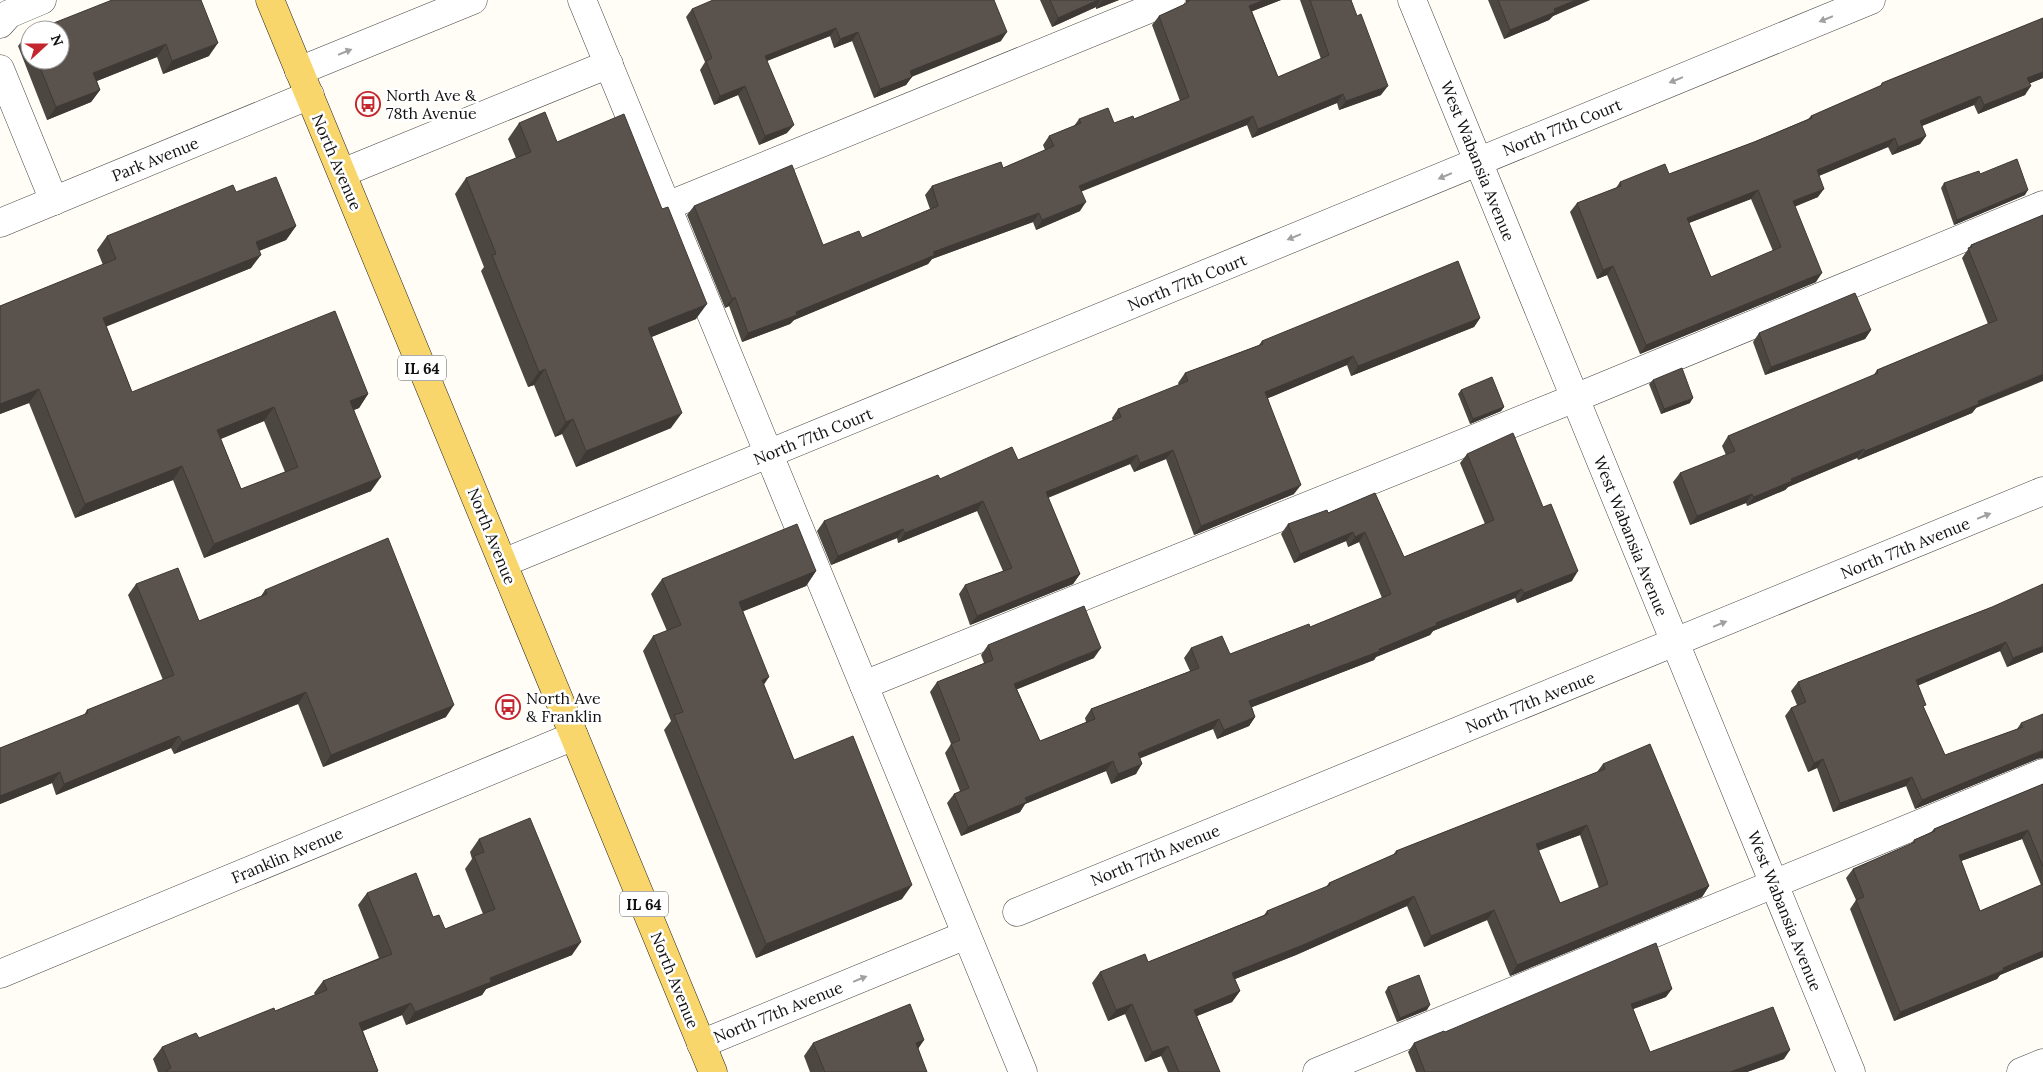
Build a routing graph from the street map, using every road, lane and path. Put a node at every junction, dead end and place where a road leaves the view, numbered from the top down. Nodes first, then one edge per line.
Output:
1 (42, 0) edge
2 (270, 0) edge
3 (473, 0) edge
4 (582, 0) edge
5 (1171, 0) edge
6 (1412, 0) edge
7 (1871, 0) edge
8 (0, 24) edge
9 (608, 64) junction
10 (0, 70) edge
11 (300, 71) junction
12 (310, 95) junction
13 (1478, 162) junction
14 (342, 172) junction
15 (54, 201) junction
16 (2043, 205) edge
17 (667, 206) junction
18 (0, 223) edge
19 (1574, 398) junction
20 (769, 454) junction
21 (2043, 491) edge
22 (503, 563) junction
23 (1675, 642) junction
24 (864, 685) junction
25 (574, 736) junction
26 (2043, 773) edge
27 (1774, 884) junction
28 (1017, 912) dead end
29 (966, 935) junction
30 (0, 974) edge
31 (701, 1044) junction
32 (2043, 1063) edge
33 (713, 1072) edge
34 (1023, 1072) edge
35 (1318, 1072) edge
36 (1851, 1072) edge
37 (2021, 1072) edge

1 - 8 street
2 - 11 main road, North Avenue / IL 64
11 -> 3 street
4 - 9 street
5 - 17 street
6 - 13 street, West Wabansia Avenue
7 -> 13 street, North 77th Court
9 - 14 street
9 - 17 street
10 - 15 street
11 - 12 main road, North Avenue / IL 64
12 - 14 main road, North Avenue / IL 64
12 - 15 street, Park Avenue
13 - 19 street, West Wabansia Avenue
13 -> 20 street, North 77th Court
14 - 22 main road, North Avenue / IL 64
15 - 18 street, Park Avenue
16 - 19 street
17 - 20 street
19 - 23 street, West Wabansia Avenue
19 - 24 street
20 - 22 street, North 77th Court
20 - 24 street
23 -> 21 street, North 77th Avenue
22 - 25 main road, North Avenue / IL 64
23 - 27 street, West Wabansia Avenue
23 - 28 street, North 77th Avenue
24 - 29 street
25 - 30 street, Franklin Avenue
25 - 31 main road, North Avenue / IL 64
26 - 27 street
27 - 35 street
27 - 36 street, West Wabansia Avenue
31 -> 29 street, North 77th Avenue
29 - 34 street
31 - 33 main road, North Avenue / IL 64
32 - 37 street

